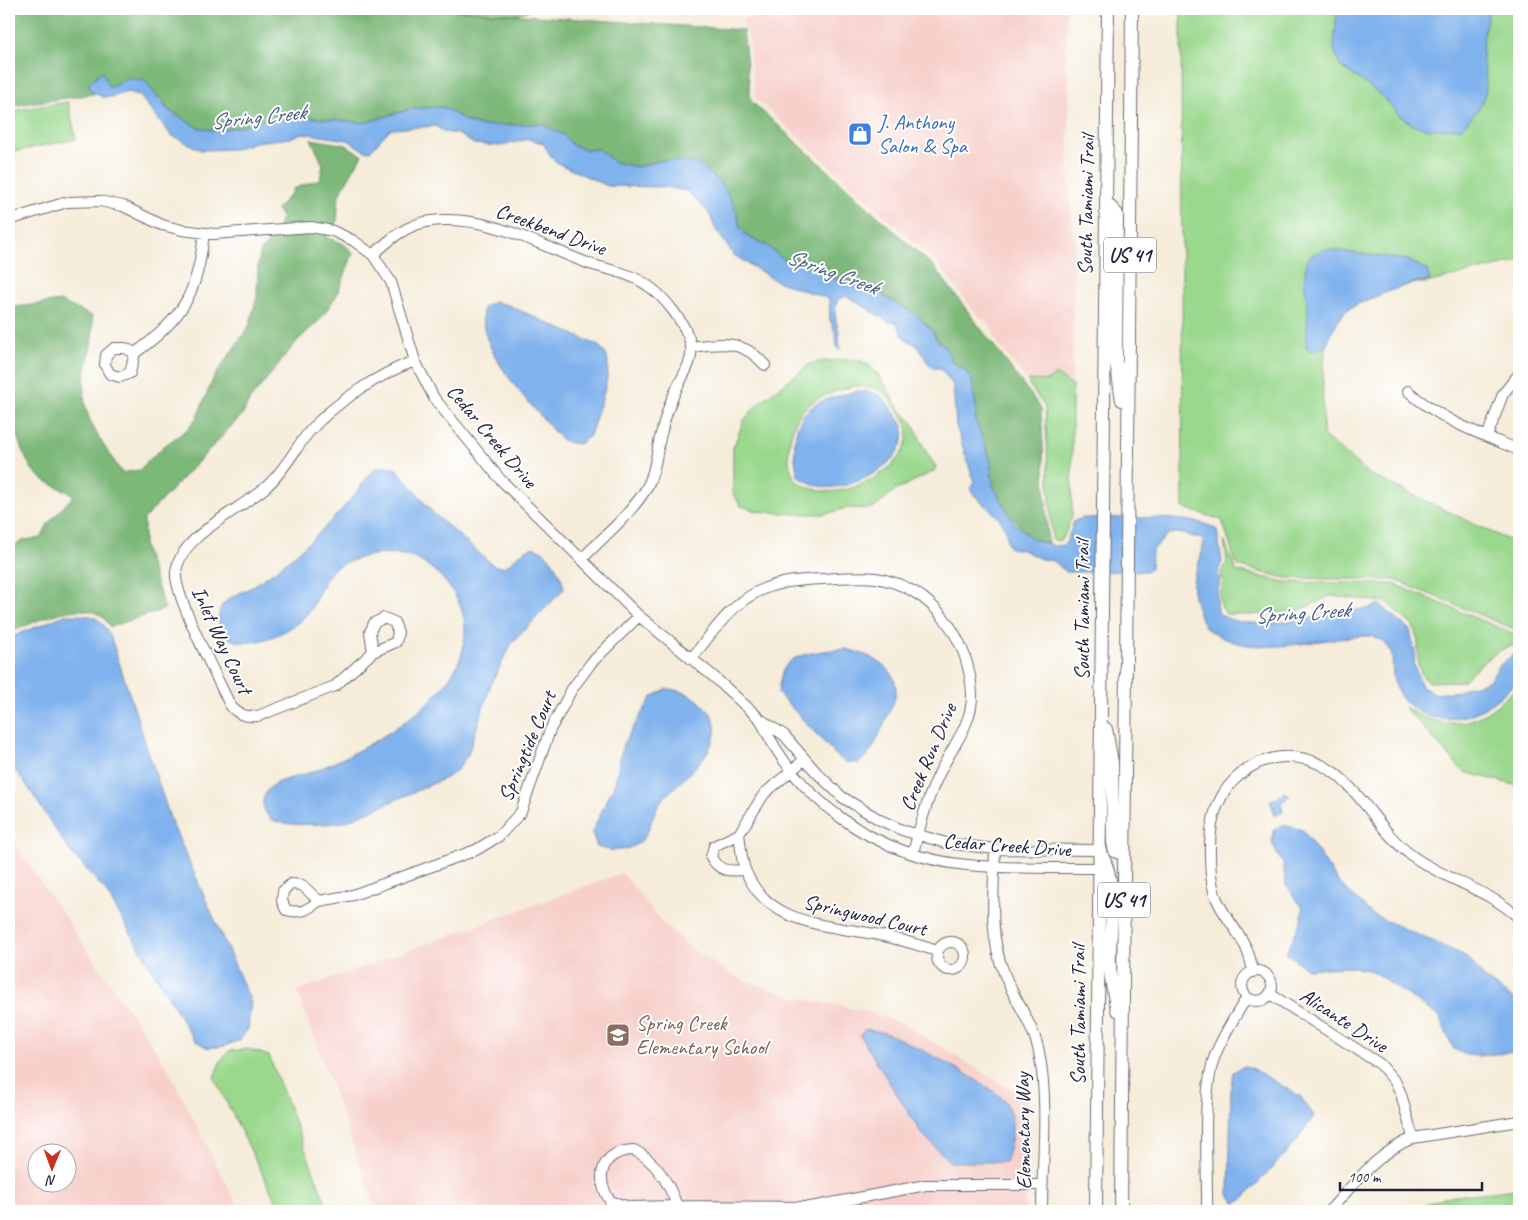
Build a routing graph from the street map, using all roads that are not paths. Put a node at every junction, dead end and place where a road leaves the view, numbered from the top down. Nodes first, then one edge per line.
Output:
1 (1108, 9) edge
2 (1132, 9) edge
3 (1106, 202) junction
4 (9, 220) edge
5 (204, 233) junction
6 (373, 255) junction
7 (691, 347) junction
8 (135, 353) dead end
9 (415, 361) junction
10 (765, 365) dead end
11 (1519, 374) edge
12 (1408, 391) dead end
13 (1486, 437) junction
14 (1128, 442) junction
15 (1519, 450) edge
16 (582, 559) junction
17 (639, 616) junction
18 (373, 652) dead end
19 (692, 659) junction
20 (1101, 700) junction
21 (760, 720) junction
22 (805, 759) junction
23 (791, 770) junction
24 (739, 834) junction
25 (917, 835) junction
26 (995, 849) junction
27 (1099, 850) junction
28 (913, 853) junction
29 (1124, 855) junction
30 (994, 867) junction
31 (1099, 868) junction
32 (745, 870) junction
33 (319, 901) dead end
34 (1519, 918) edge
35 (937, 951) dead end
36 (1254, 972) junction
37 (1270, 994) junction
38 (1247, 997) junction
39 (1122, 1047) junction
40 (1519, 1121) edge
41 (1413, 1138) junction
42 (1042, 1185) junction
43 (676, 1206) junction
44 (1042, 1211) edge
45 (1096, 1211) edge
46 (1121, 1211) edge
47 (1207, 1211) edge
48 (1329, 1211) edge

1 - 3 main road, South Tamiami Trail / US 41
2 - 14 main road, South Tamiami Trail / US 41
3 - 14 main road
3 - 20 main road, South Tamiami Trail / US 41
4 - 5 street, Cedar Creek Drive
5 - 6 street, Cedar Creek Drive
5 - 8 street
6 - 7 street, Creekbend Drive
6 - 9 street, Cedar Creek Drive
7 - 10 street
7 - 16 street
9 - 16 street, Cedar Creek Drive
9 - 18 street, Inlet Way Court
11 - 13 street
12 - 13 street
13 - 15 street
14 - 29 main road, South Tamiami Trail / US 41
16 - 17 street, Cedar Creek Drive
17 - 19 street, Cedar Creek Drive
17 - 33 street, Springtide Court
19 - 21 street, Cedar Creek Drive
19 - 25 street, Creek Run Drive
20 - 27 main road, South Tamiami Trail / US 41
20 - 29 main road
21 - 22 street, Cedar Creek Drive
21 - 23 street, Cedar Creek Drive
22 - 23 street
22 - 25 street, Cedar Creek Drive
23 - 24 street
23 - 28 street, Cedar Creek Drive
24 - 32 street, Springwood Court
24 - 32 street
25 - 26 street, Cedar Creek Drive
25 - 28 street, Creek Run Drive
26 - 27 street, Cedar Creek Drive
26 - 30 street, Elementary Way
27 - 31 main road, South Tamiami Trail / US 41
27 - 39 main road
28 - 30 street, Cedar Creek Drive
29 - 39 main road, South Tamiami Trail / US 41
30 - 31 street, Cedar Creek Drive
30 - 42 street, Elementary Way
31 - 45 main road, South Tamiami Trail / US 41
32 - 35 street, Springwood Court
34 - 36 street
36 - 37 street
36 - 38 street
37 - 38 street
37 - 41 street, Alicante Drive
38 - 47 street
39 - 46 main road, South Tamiami Trail / US 41
40 - 41 street
41 - 48 street
42 - 43 street
42 - 44 street, Elementary Way
43 - 43 street

